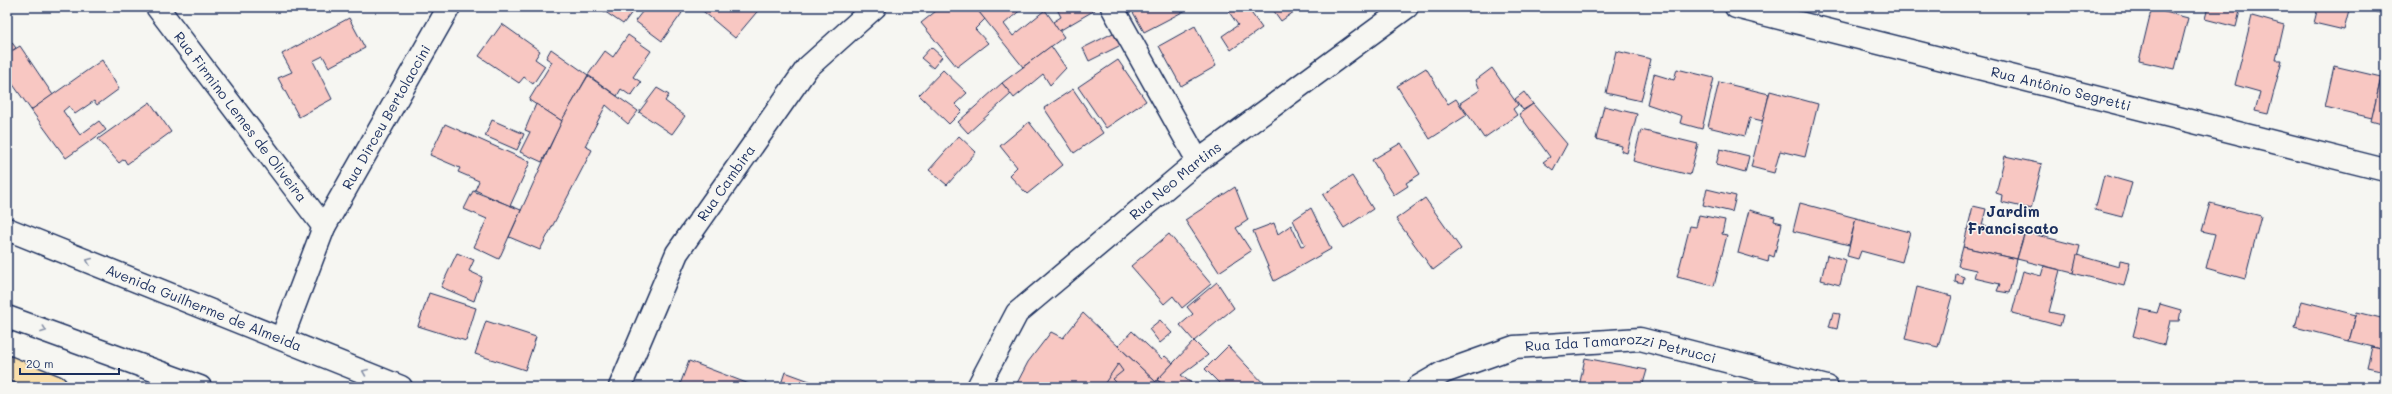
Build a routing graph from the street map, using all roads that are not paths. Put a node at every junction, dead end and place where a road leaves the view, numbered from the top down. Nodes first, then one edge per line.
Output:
1 (157, 7) edge
2 (450, 7) edge
3 (875, 7) edge
4 (1112, 7) edge
5 (1407, 7) edge
6 (1736, 7) edge
7 (1198, 161) junction
8 (2385, 170) edge
9 (324, 227) junction
10 (7, 229) edge
11 (7, 316) edge
12 (282, 338) junction
13 (7, 367) edge
14 (56, 387) edge
15 (200, 387) edge
16 (401, 387) edge
17 (620, 387) edge
18 (978, 387) edge
19 (1418, 387) edge
20 (1827, 387) edge

1 - 9 street, Rua Firmino Lemes de Oliveira
2 - 9 street, Rua Dirceu Bertolaccini
3 - 17 street, Rua Cambira
4 - 7 street
5 - 7 street, Rua Neo Martins
6 - 8 street, Rua Antônio Segretti
7 - 18 street, Rua Neo Martins
9 - 12 street, Rua Dirceu Bertolaccini
12 -> 10 street, Avenida Guilherme de Almeida
11 -> 15 street
16 -> 12 street, Avenida Guilherme de Almeida
13 - 14 highway
19 - 20 street, Rua Ida Tamarozzi Petrucci

